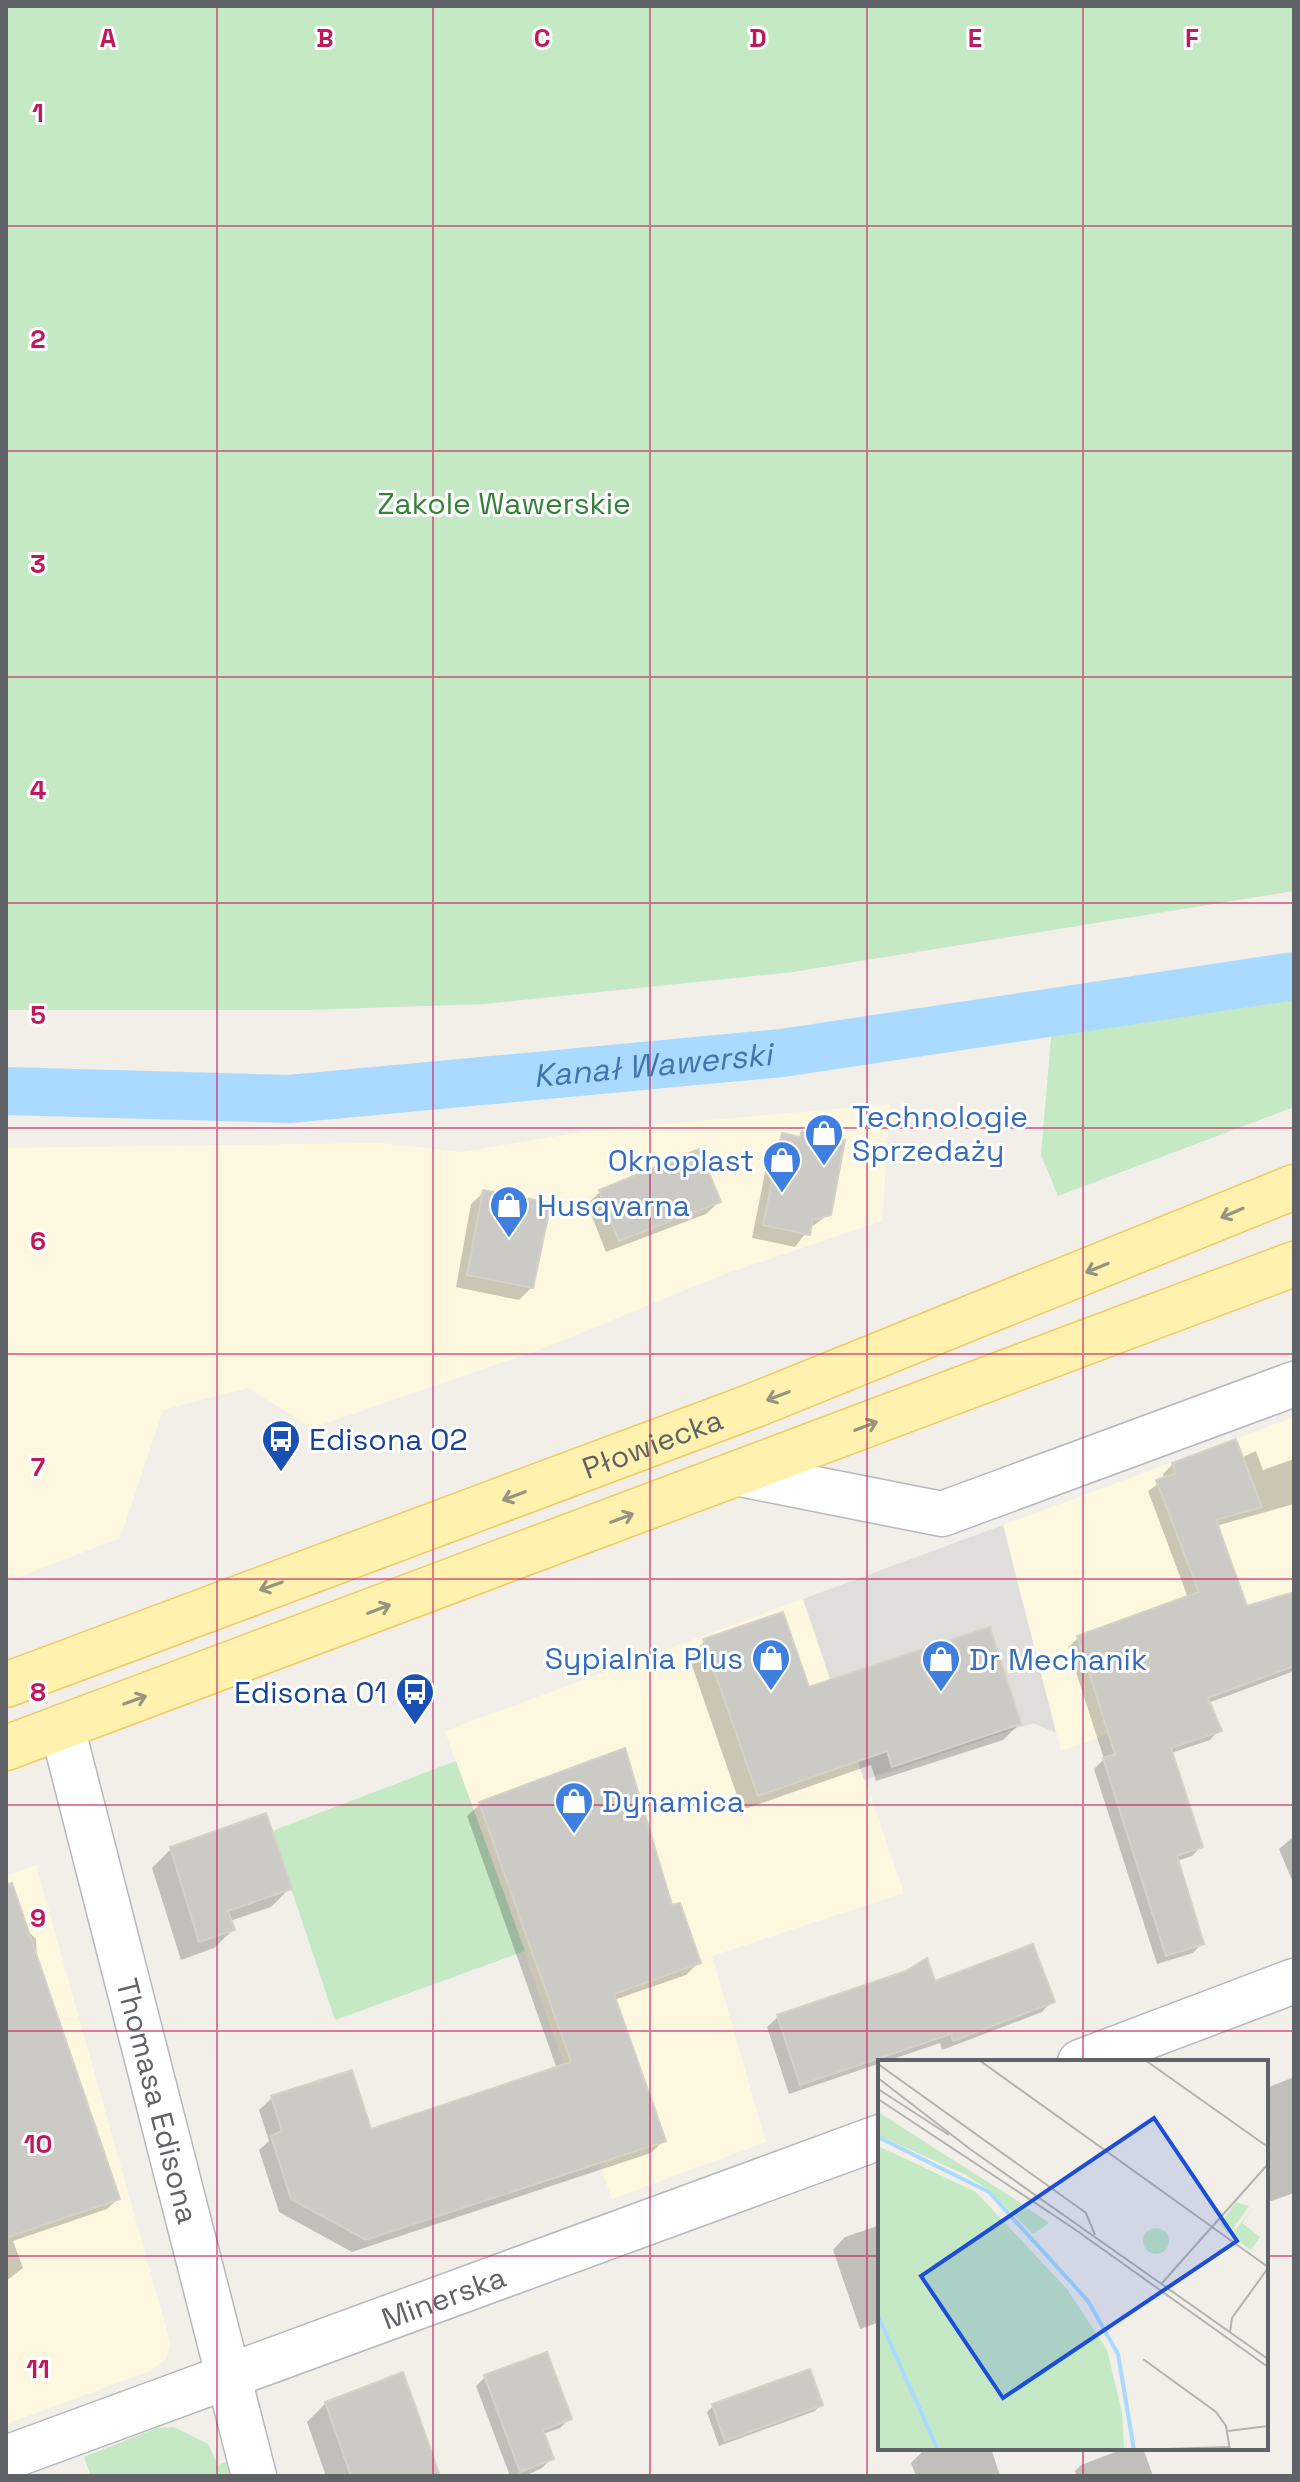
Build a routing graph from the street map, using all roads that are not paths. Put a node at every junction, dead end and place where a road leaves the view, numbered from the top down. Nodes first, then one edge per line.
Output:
1 (1294, 1187) edge
2 (1294, 1264) edge
3 (1294, 1384) edge
4 (740, 1474) junction
5 (6, 1685) edge
6 (62, 1727) junction
7 (6, 1748) edge
8 (1294, 1981) edge
9 (1085, 2060) edge
10 (878, 2138) edge
11 (228, 2378) junction
12 (6, 2458) edge
13 (254, 2476) edge

1 -> 5 main road, Płowiecka
4 -> 2 main road, Płowiecka
3 - 4 street, Płowiecka
6 -> 4 main road, Płowiecka
6 - 7 main road, Płowiecka
6 - 11 street, Thomasa Edisona
8 - 9 street
10 - 11 street, Minerska
11 - 12 street, Minerska
11 - 13 street, Thomasa Edisona

